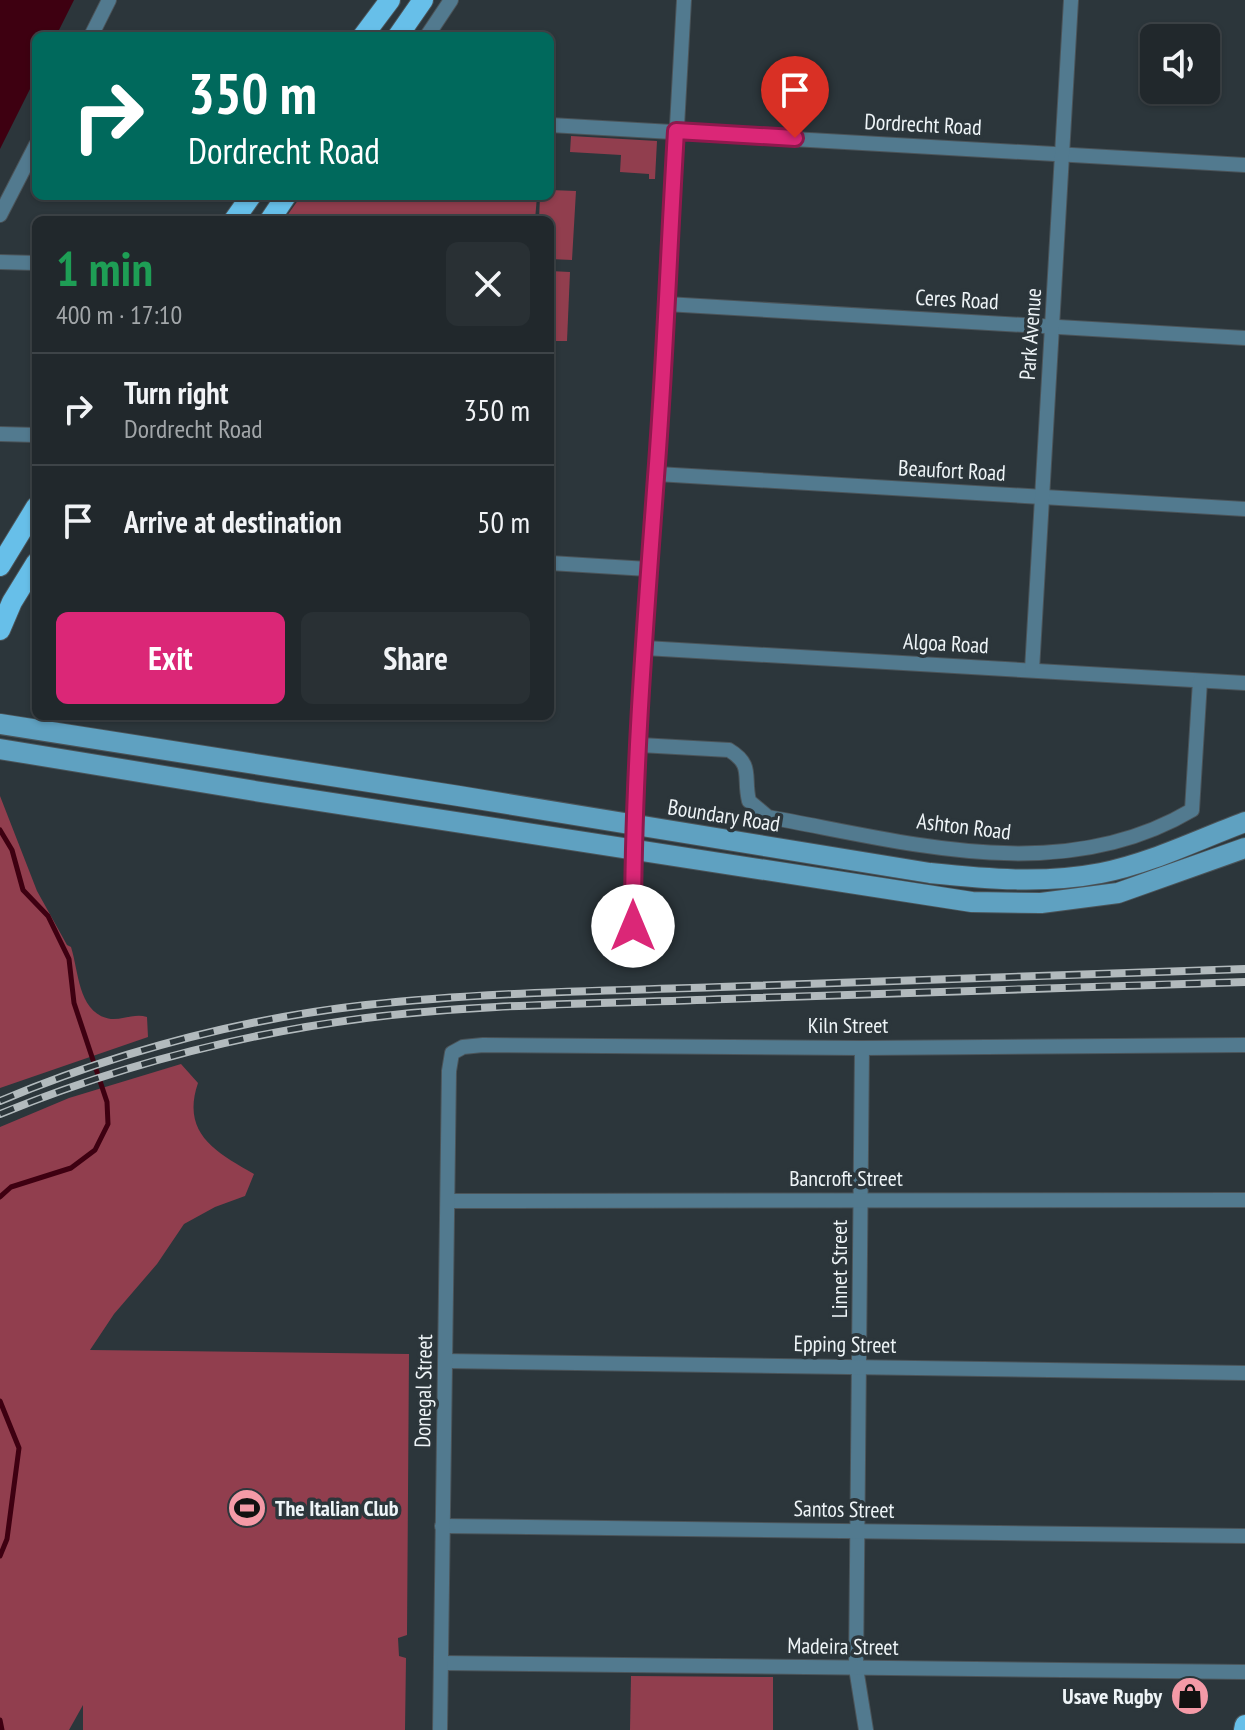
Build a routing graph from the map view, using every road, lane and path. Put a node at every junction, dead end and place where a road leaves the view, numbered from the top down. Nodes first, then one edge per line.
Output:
1 (109, 0) edge
2 (390, 0) edge
3 (423, 0) edge
4 (451, 0) edge
5 (684, 0) edge
6 (1071, 0) edge
7 (93, 32) edge
8 (366, 32) edge
9 (401, 32) edge
10 (430, 32) edge
11 (554, 125) edge
12 (676, 131) junction
13 (32, 153) edge
14 (1062, 154) junction
15 (1245, 165) edge
16 (0, 215) edge
17 (0, 262) edge
18 (32, 263) edge
19 (666, 304) junction
20 (1053, 327) junction
21 (1245, 338) edge
22 (0, 434) edge
23 (32, 435) edge
24 (657, 474) junction
25 (1041, 497) junction
26 (1245, 509) edge
27 (32, 514) edge
28 (554, 563) edge
29 (0, 566) edge
30 (32, 569) edge
31 (648, 569) junction
32 (0, 630) edge
33 (645, 648) junction
34 (1032, 670) junction
35 (1200, 681) junction
36 (1245, 683) edge
37 (0, 724) edge
38 (640, 745) junction
39 (0, 749) edge
40 (1245, 822) edge
41 (635, 825) junction
42 (1245, 848) edge
43 (634, 849) junction
44 (633, 926) dead end
45 (1245, 1045) edge
46 (862, 1048) junction
47 (452, 1053) joint
48 (861, 1200) junction
49 (1245, 1200) edge
50 (448, 1201) junction
51 (445, 1361) junction
52 (861, 1366) junction
53 (1245, 1373) edge
54 (442, 1526) junction
55 (859, 1531) junction
56 (1245, 1536) edge
57 (442, 1663) junction
58 (856, 1668) junction
59 (1245, 1672) edge
60 (440, 1730) edge
61 (866, 1730) edge

1 - 7 street
2 - 8 main road
3 - 9 main road
4 - 10 street
5 - 12 street
6 - 14 street, Park Avenue
11 - 12 street, Dordrecht Road
12 - 14 street, Dordrecht Road
12 - 19 street
13 - 16 street
14 - 15 street, Dordrecht Road
14 - 20 street, Park Avenue
17 - 18 street
19 - 20 street, Ceres Road
19 - 24 street
20 - 21 street, Ceres Road
20 - 25 street, Park Avenue
22 - 23 street
24 - 25 street, Beaufort Road
24 - 31 street
25 - 26 street, Beaufort Road
25 - 34 street, Park Avenue
27 - 29 main road
28 - 31 street
30 - 32 main road
31 - 33 street
33 - 34 street, Algoa Road
33 - 38 street
34 - 35 street, Algoa Road
35 - 36 street, Algoa Road
35 - 38 street, Ashton Road
37 - 41 main road, Boundary Road
38 - 41 street
39 - 43 main road
40 - 41 main road, Boundary Road
41 - 43 street
42 - 43 main road
43 - 44 street
45 - 46 street, Kiln Street
46 - 47 street, Kiln Street
46 - 48 street, Linnet Street
47 - 50 street, Donegal Street
48 - 49 street, Bancroft Street
48 - 50 street, Bancroft Street
48 - 52 street, Linnet Street
50 - 51 street, Donegal Street
51 - 52 street, Epping Street
51 - 54 street, Donegal Street
52 - 53 street, Epping Street
52 - 55 street, Linnet Street
54 - 55 street, Santos Street
54 - 57 street, Donegal Street
55 - 56 street, Santos Street
55 - 58 street, Linnet Street
57 - 58 street, Madeira Street
57 - 60 street, Donegal Street
58 - 59 street, Madeira Street
58 - 61 street, Linnet Street

